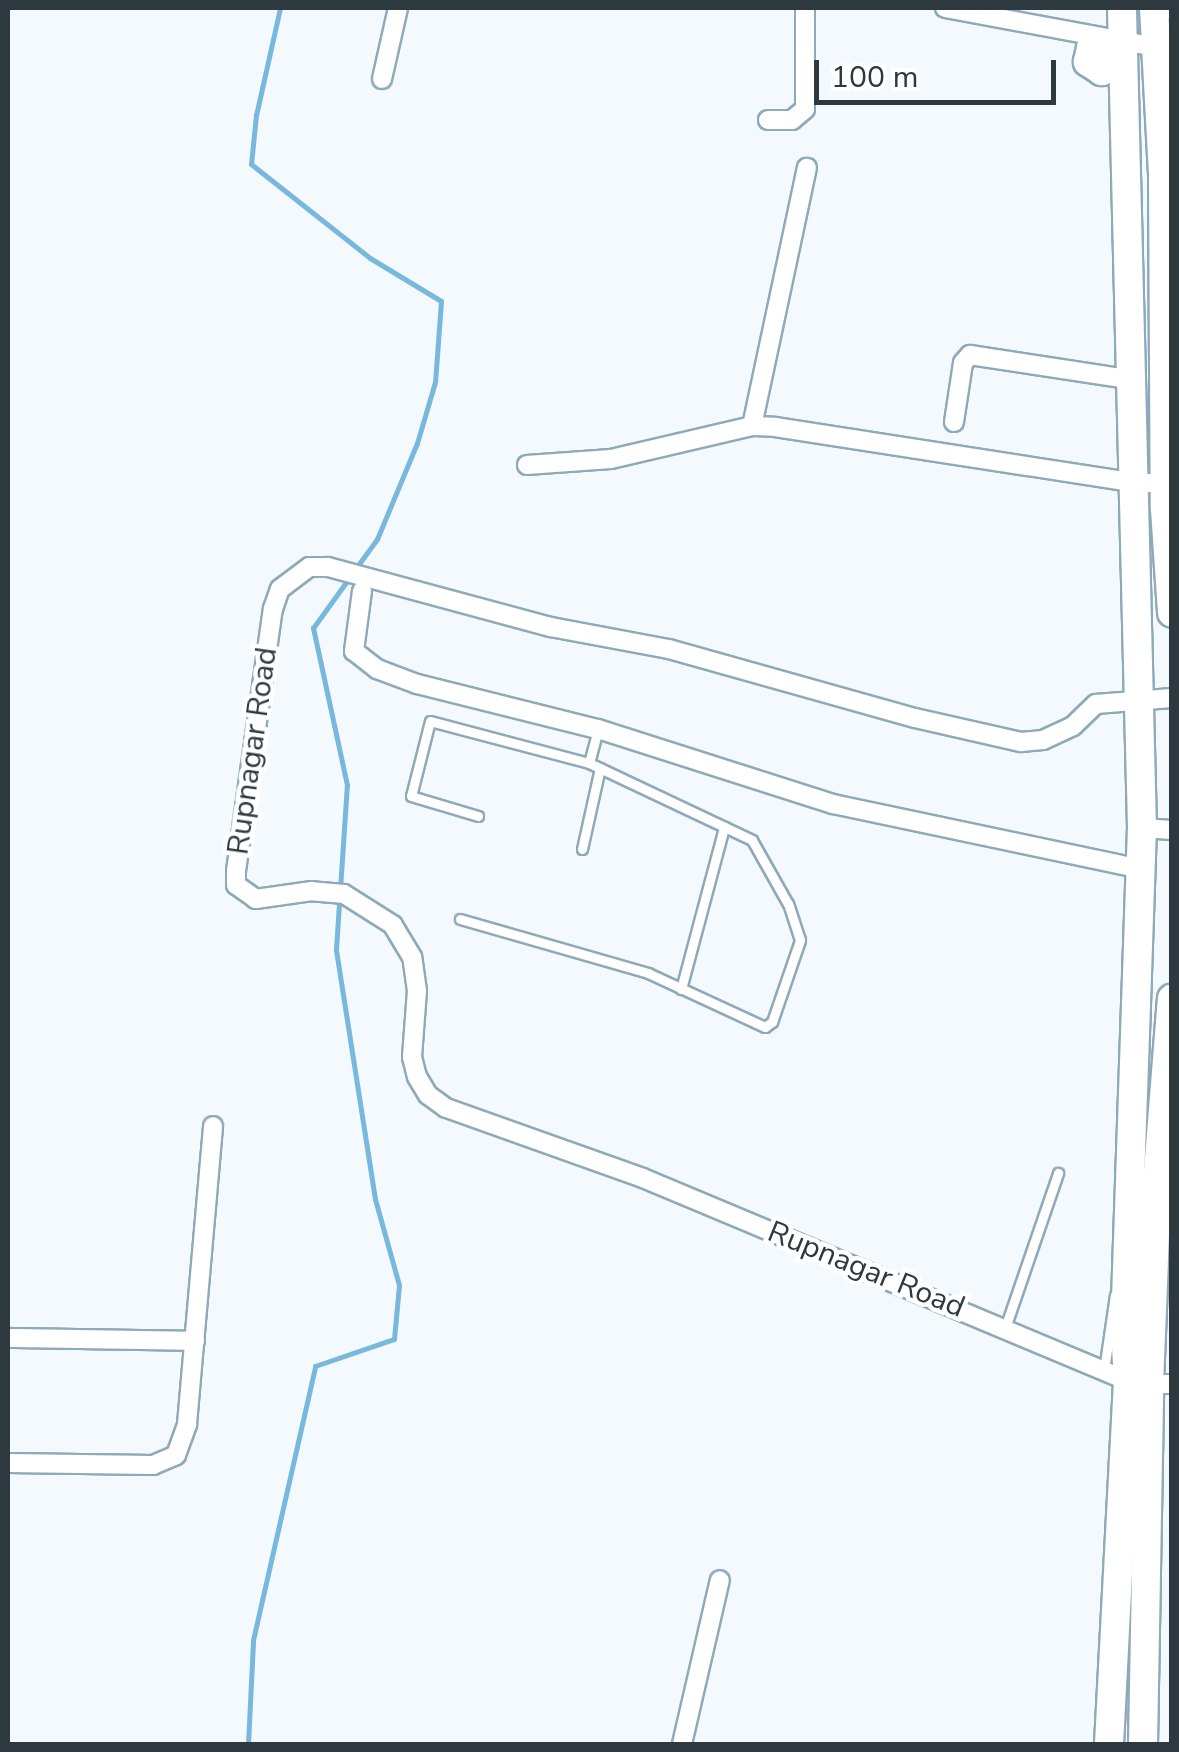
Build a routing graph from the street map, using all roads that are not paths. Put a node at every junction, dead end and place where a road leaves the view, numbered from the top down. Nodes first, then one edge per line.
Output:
1 (398, 8) edge
2 (805, 8) edge
3 (945, 8) edge
4 (1122, 8) edge
5 (1154, 8) edge
6 (1171, 8) edge
7 (991, 12) edge
8 (1172, 16) edge
9 (1123, 44) junction
10 (1156, 47) junction
11 (382, 78) dead end
12 (1164, 105) edge
13 (768, 120) dead end
14 (1166, 142) edge
15 (806, 168) dead end
16 (1133, 380) junction
17 (954, 422) dead end
18 (752, 426) junction
19 (527, 465) dead end
20 (1165, 482) junction
21 (1135, 483) junction
22 (362, 584) junction
23 (1172, 612) edge
24 (1172, 698) edge
25 (1138, 699) junction
26 (598, 730) junction
27 (588, 762) junction
28 (600, 768) junction
29 (478, 816) dead end
30 (724, 827) junction
31 (1142, 828) junction
32 (1172, 830) edge
33 (582, 849) dead end
34 (1141, 869) junction
35 (460, 919) dead end
36 (681, 989) junction
37 (1171, 1014) edge
38 (213, 1126) dead end
39 (1058, 1172) dead end
40 (1005, 1328) junction
41 (8, 1338) edge
42 (195, 1341) junction
43 (1138, 1380) edge
44 (8, 1463) edge
45 (720, 1580) dead end
46 (682, 1744) edge
47 (1109, 1744) edge
48 (1143, 1744) edge

1 - 11 street
2 - 13 street
3 - 7 street
4 - 9 main road
5 - 10 main road
6 - 8 lane
7 - 9 street
9 - 10 street
9 - 16 main road
10 - 12 main road
12 - 14 main road
14 - 20 main road
15 - 18 street
16 - 17 street
16 - 21 main road
18 - 19 street
18 - 21 street
20 - 21 street
20 - 23 main road
21 - 25 main road
22 - 25 street, Rupnagar Road
22 - 26 street
22 - 40 street, Rupnagar Road
24 - 25 street, Rupnagar Road
25 - 31 main road
26 - 27 lane
26 - 34 street
27 - 28 lane
27 - 29 lane
28 - 30 lane
28 - 33 lane
30 - 36 lane
30 - 36 lane
31 - 32 street
31 - 34 main road
34 - 43 main road
35 - 36 lane
37 - 43 main road
38 - 42 street
39 - 40 lane
40 - 43 street, Rupnagar Road
41 - 42 street
42 - 44 street
43 - 47 main road
43 - 48 main road
45 - 46 street

